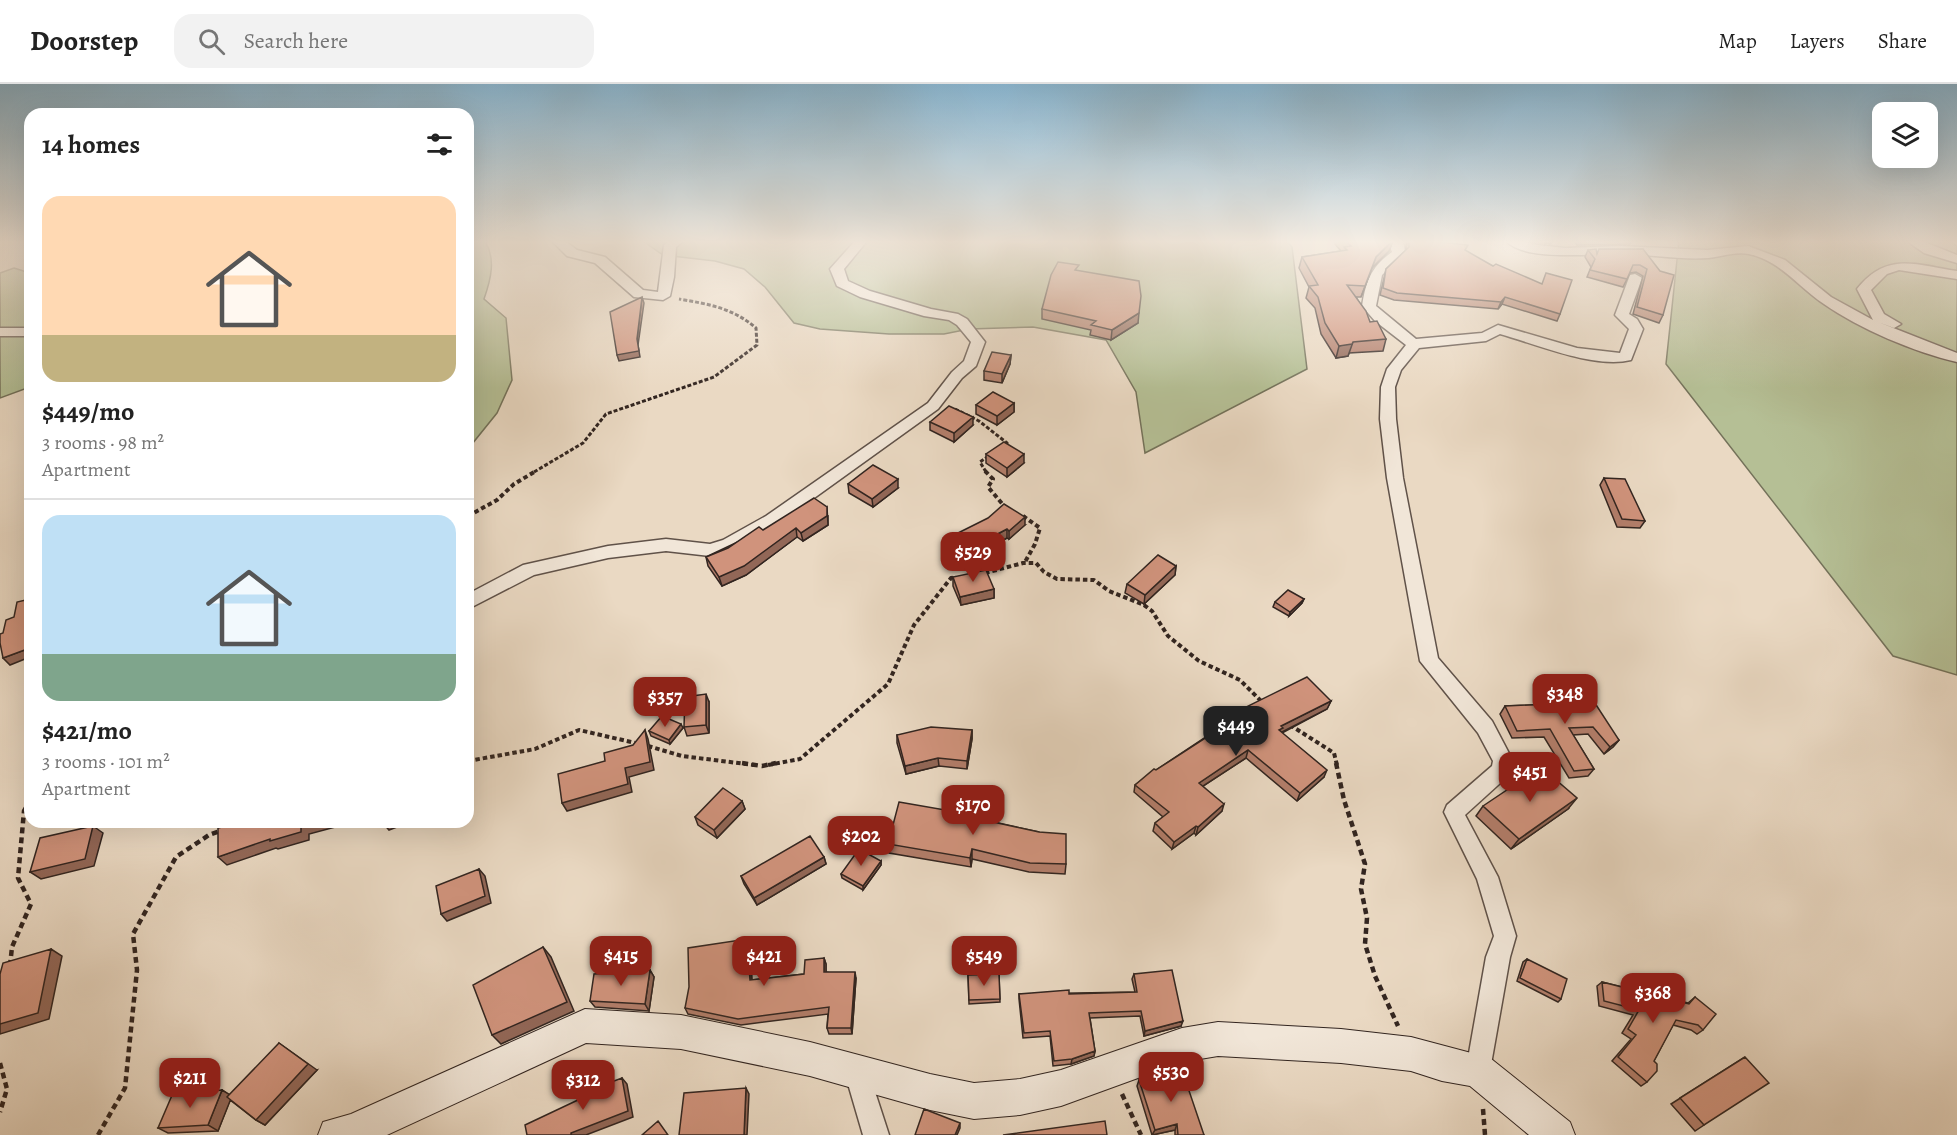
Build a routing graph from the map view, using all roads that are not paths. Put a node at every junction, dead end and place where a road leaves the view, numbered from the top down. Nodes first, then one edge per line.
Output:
1 (634, 290) edge
2 (665, 290) edge
3 (857, 290) edge
4 (1371, 290) edge
5 (1631, 290) edge
6 (1815, 290) edge
7 (1865, 290) edge
8 (0, 332) edge
9 (24, 332) edge
10 (1413, 344) junction
11 (1957, 349) edge
12 (1957, 358) edge
13 (474, 599) edge
14 (855, 1070) junction
15 (1478, 1070) junction
16 (336, 1135) edge
17 (876, 1135) edge
18 (1557, 1135) edge

1 - 2 street
3 - 13 street
4 - 10 street
5 - 10 street
6 - 12 street
7 - 11 street
8 - 9 street
10 - 15 street
14 - 15 street
14 - 16 street
14 - 17 street
15 - 18 street

